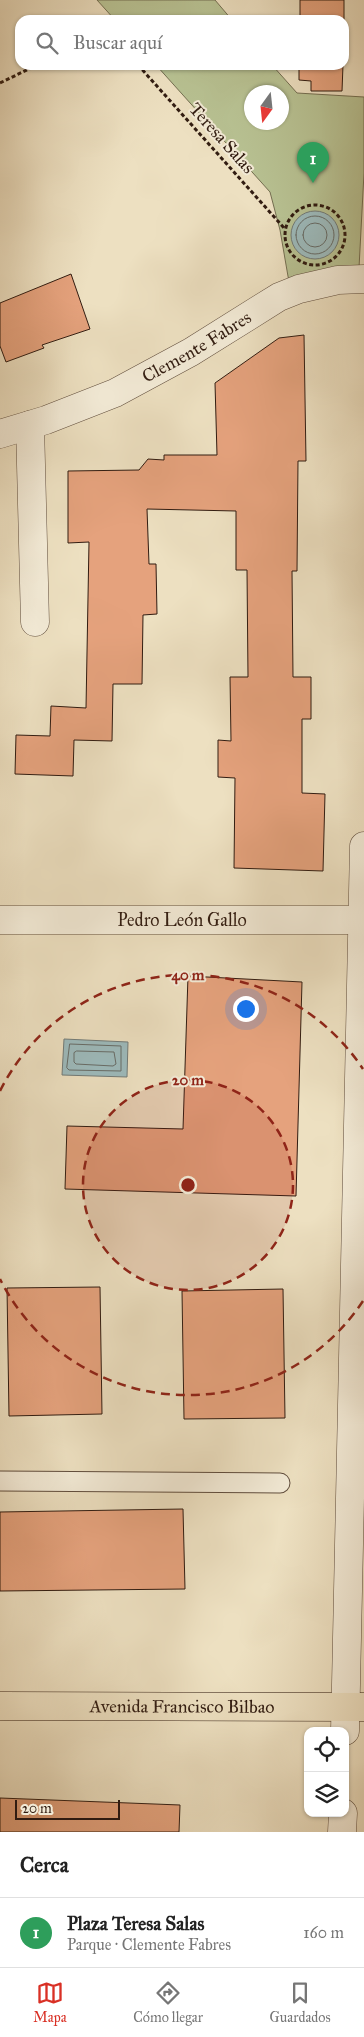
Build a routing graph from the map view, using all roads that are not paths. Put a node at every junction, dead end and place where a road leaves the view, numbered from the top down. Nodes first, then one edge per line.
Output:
1 (364, 279) edge
2 (30, 425) junction
3 (0, 434) edge
4 (35, 622) dead end
5 (364, 846) edge
6 (0, 920) edge
7 (363, 920) edge
8 (0, 1481) edge
9 (280, 1483) dead end
10 (0, 1706) edge
11 (351, 1715) edge
12 (343, 1817) edge
13 (342, 1832) edge

1 - 2 street, Clemente Fabres
2 - 3 street, Clemente Fabres
2 - 4 street
5 - 7 street
6 - 7 street, Pedro León Gallo
7 - 11 street
8 - 9 lane
10 - 11 main road, Avenida Francisco Bilbao
12 - 13 street

